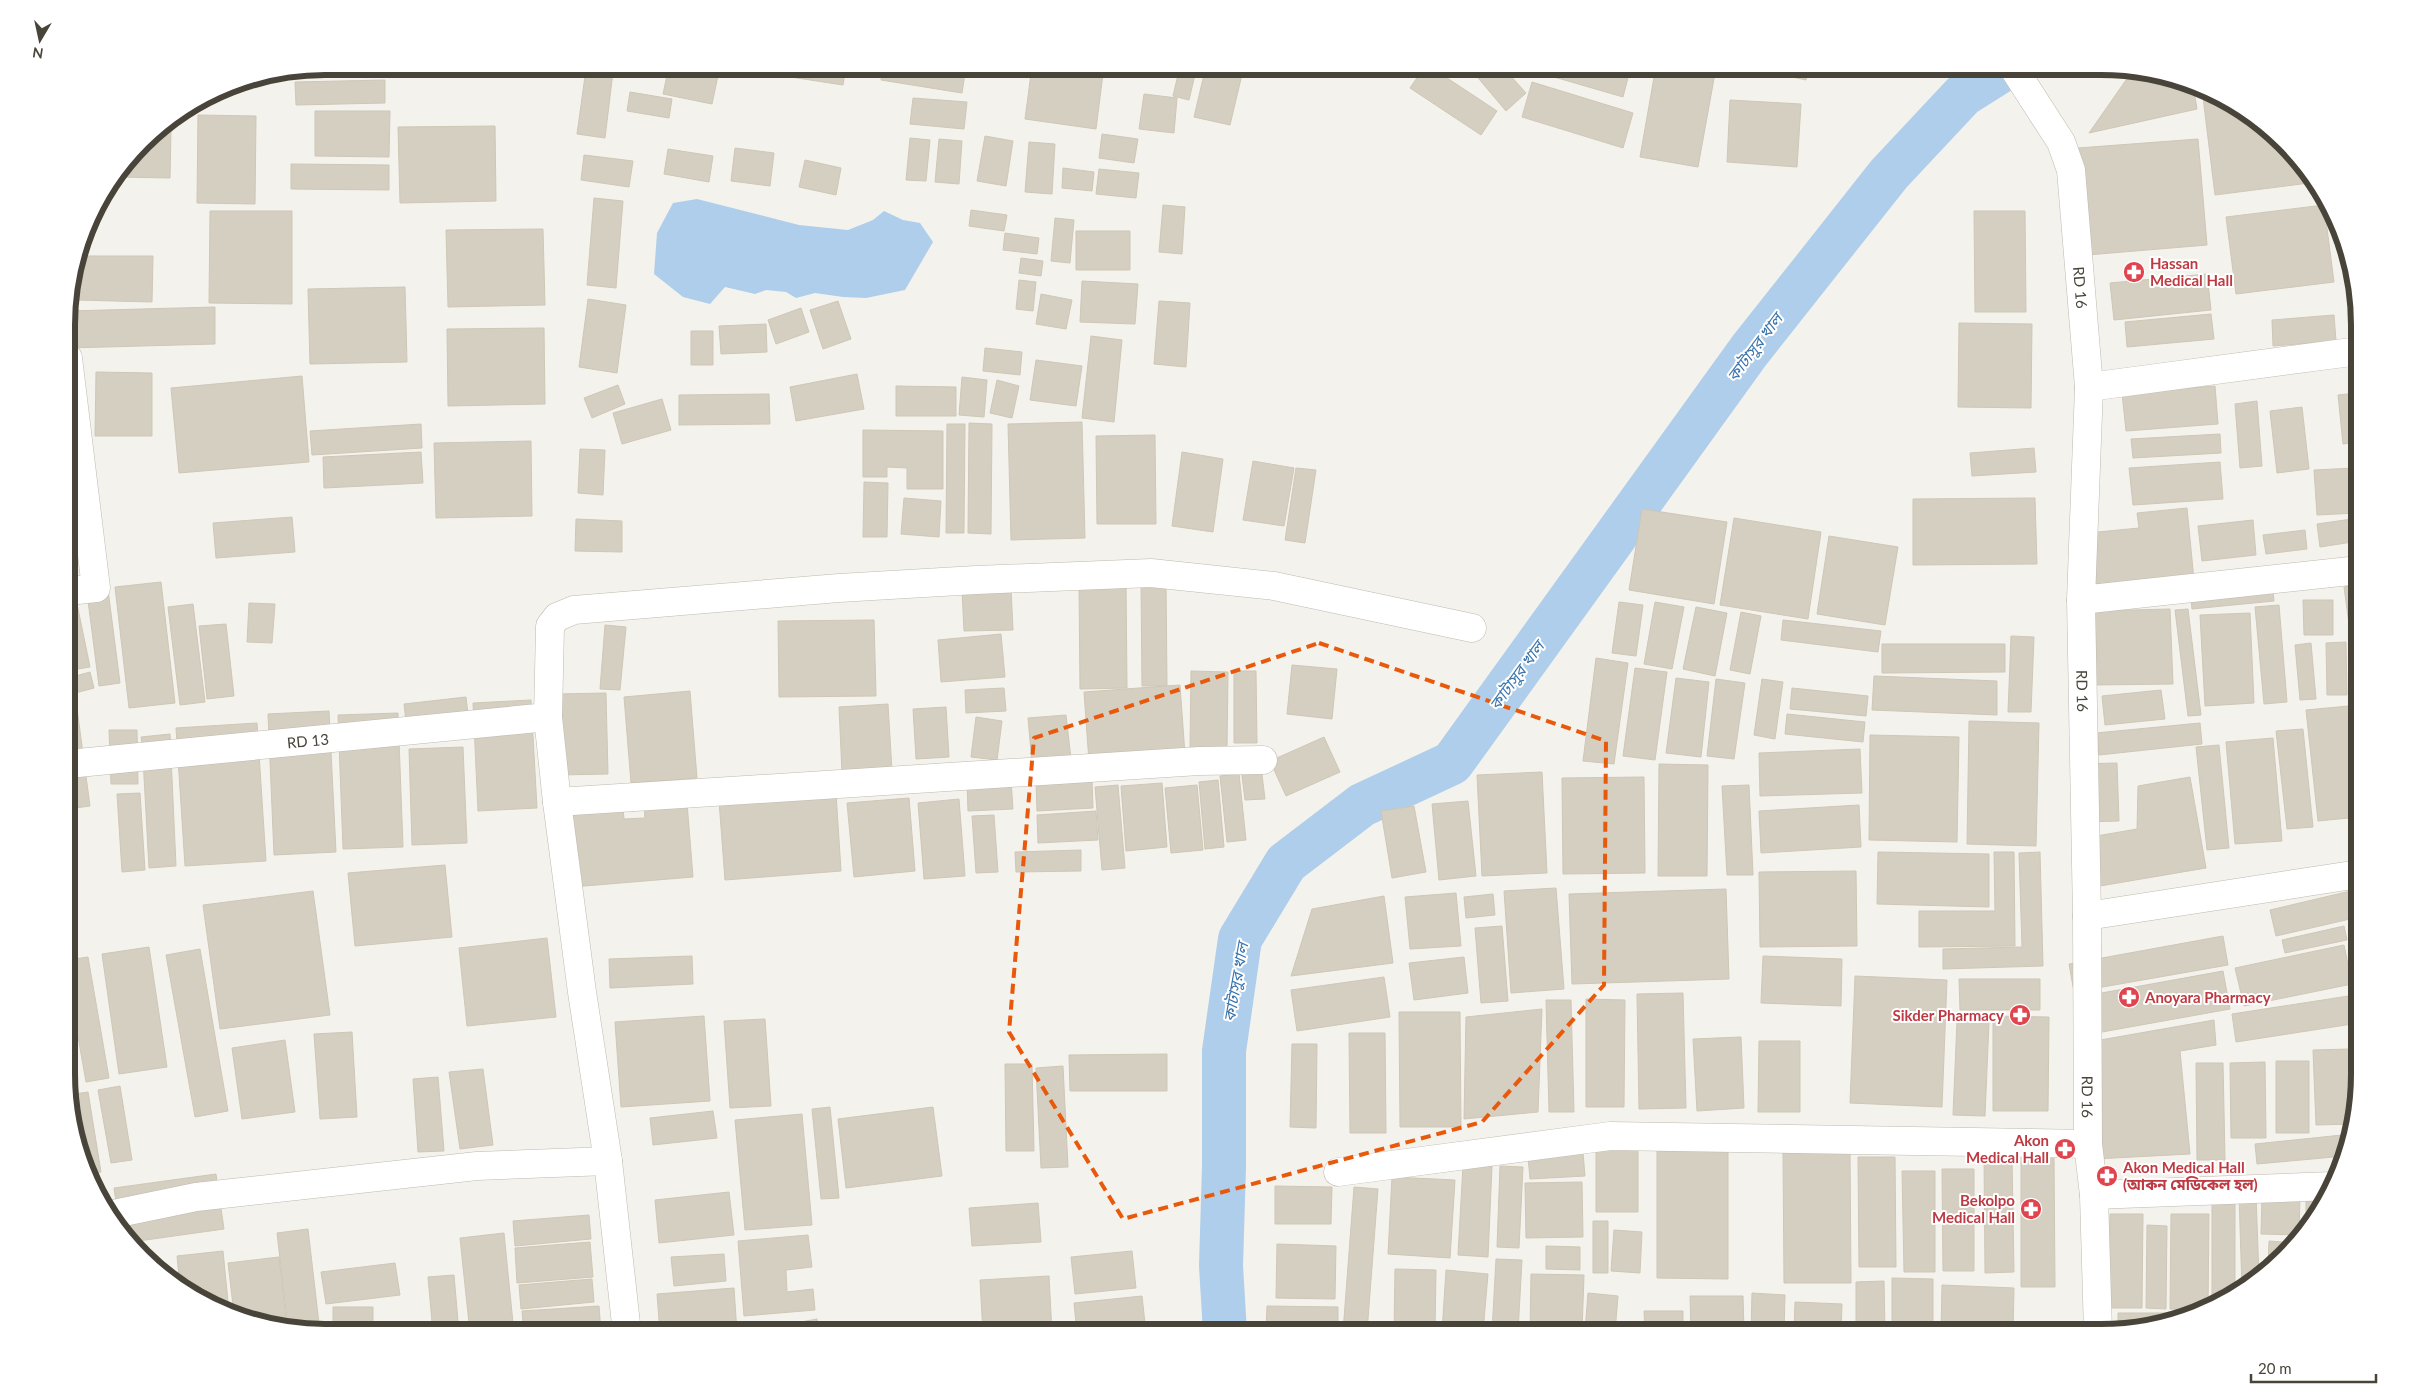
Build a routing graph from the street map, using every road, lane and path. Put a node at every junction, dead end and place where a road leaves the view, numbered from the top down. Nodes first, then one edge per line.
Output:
1 (2018, 75) edge
2 (2351, 352) edge
3 (2088, 387) junction
4 (75, 416) edge
5 (2351, 571) edge
6 (75, 590) edge
7 (2081, 600) junction
8 (1472, 628) dead end
9 (548, 717) junction
10 (1264, 760) dead end
11 (75, 763) edge
12 (557, 802) junction
13 (2351, 875) edge
14 (2087, 916) junction
15 (2088, 1144) junction
16 (608, 1161) junction
17 (1338, 1172) dead end
18 (2324, 1186) edge
19 (2094, 1195) junction
20 (118, 1214) edge
21 (626, 1324) edge
22 (2098, 1324) edge

1 - 3 street, RD 16
2 - 3 street
3 - 7 street, RD 16
4 - 6 street
5 - 7 street
7 - 14 street, RD 16
8 - 9 street
9 - 11 street, RD 13
9 - 12 street
10 - 12 street
12 - 16 street
13 - 14 street
14 - 15 street, RD 16
15 - 17 street
15 - 19 street, RD 16
16 - 20 street
16 - 21 street
18 - 19 street
19 - 22 street, RD 16

